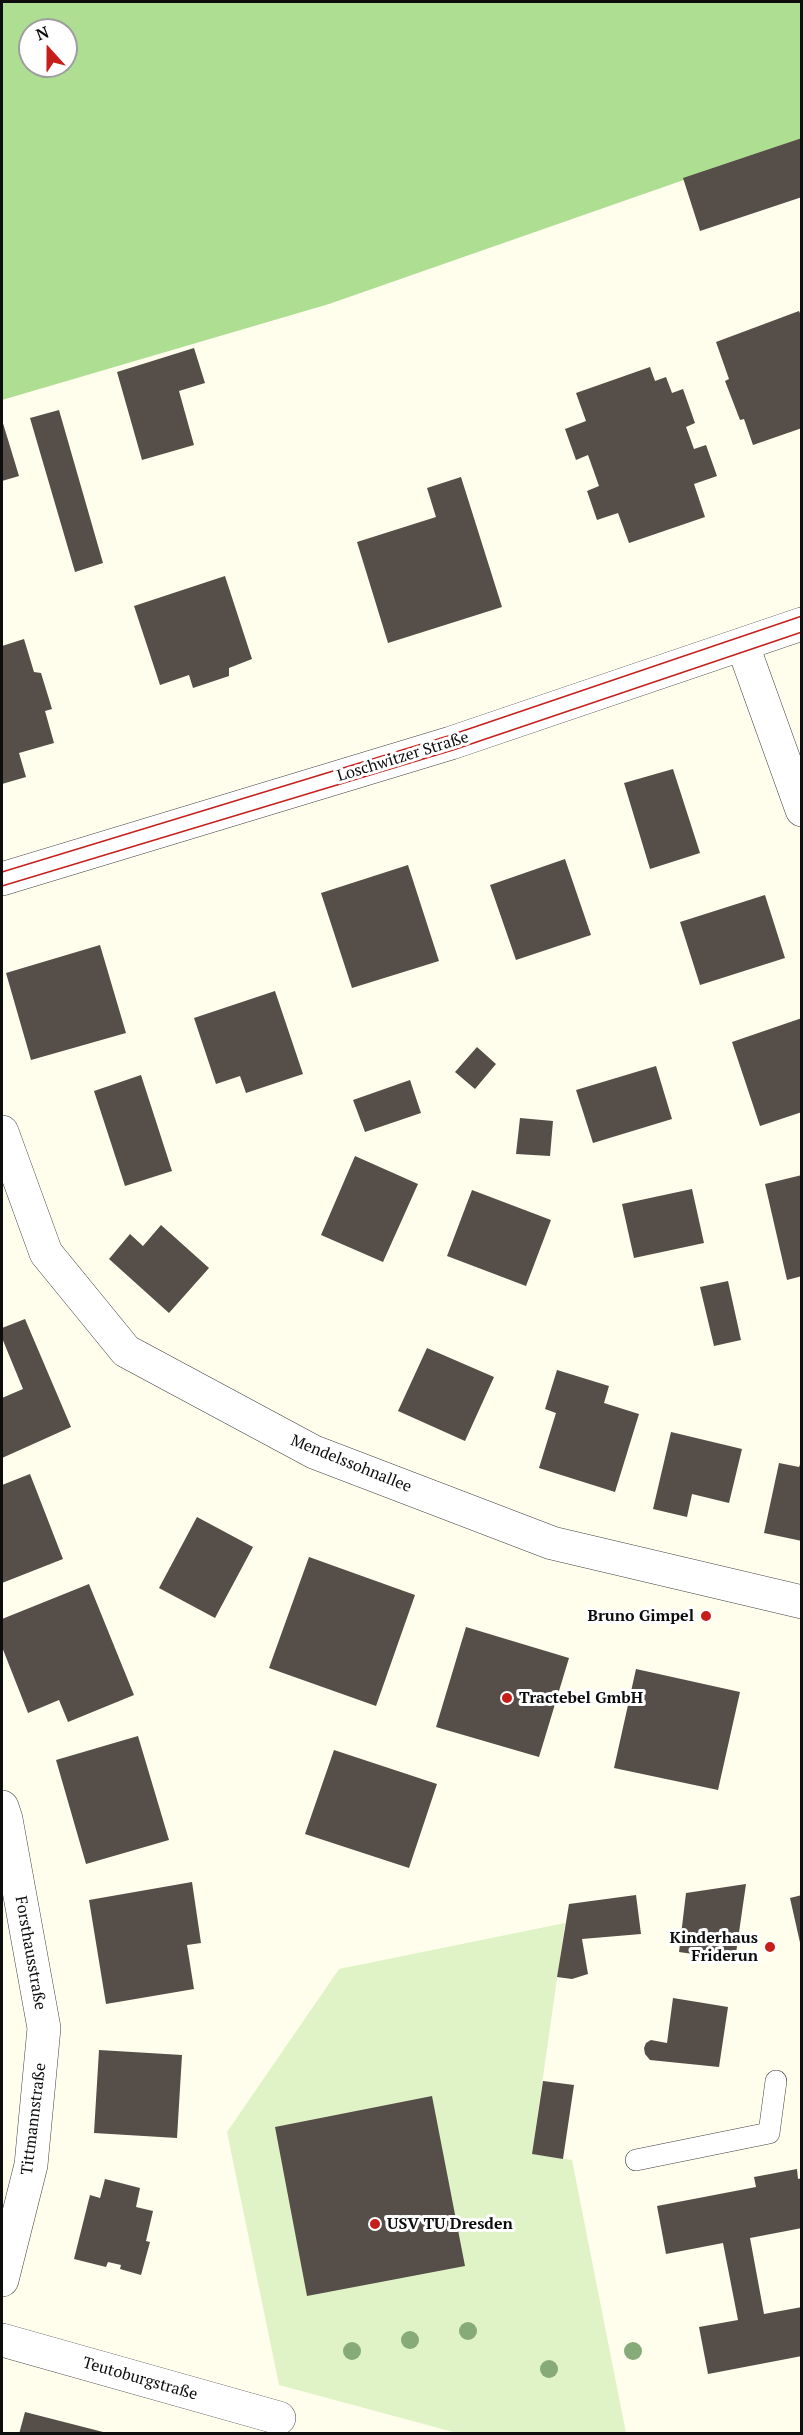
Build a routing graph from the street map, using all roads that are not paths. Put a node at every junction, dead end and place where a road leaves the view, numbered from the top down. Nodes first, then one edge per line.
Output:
1 (801, 624) edge
2 (742, 646) junction
3 (801, 810) edge
4 (2, 879) edge
5 (2, 1132) edge
6 (801, 1602) edge
7 (2, 1808) edge
8 (44, 2028) joint
9 (776, 2081) dead end
10 (636, 2160) dead end
11 (2, 2280) edge
12 (2, 2340) edge
13 (279, 2418) dead end

1 - 2 street, Loschwitzer Straße
2 - 3 street
2 - 4 street, Loschwitzer Straße
5 - 6 street, Mendelssohnallee
7 - 8 street, Forsthausstraße
8 - 11 street, Tittmannstraße
9 - 10 lane
12 - 13 street, Teutoburgstraße

